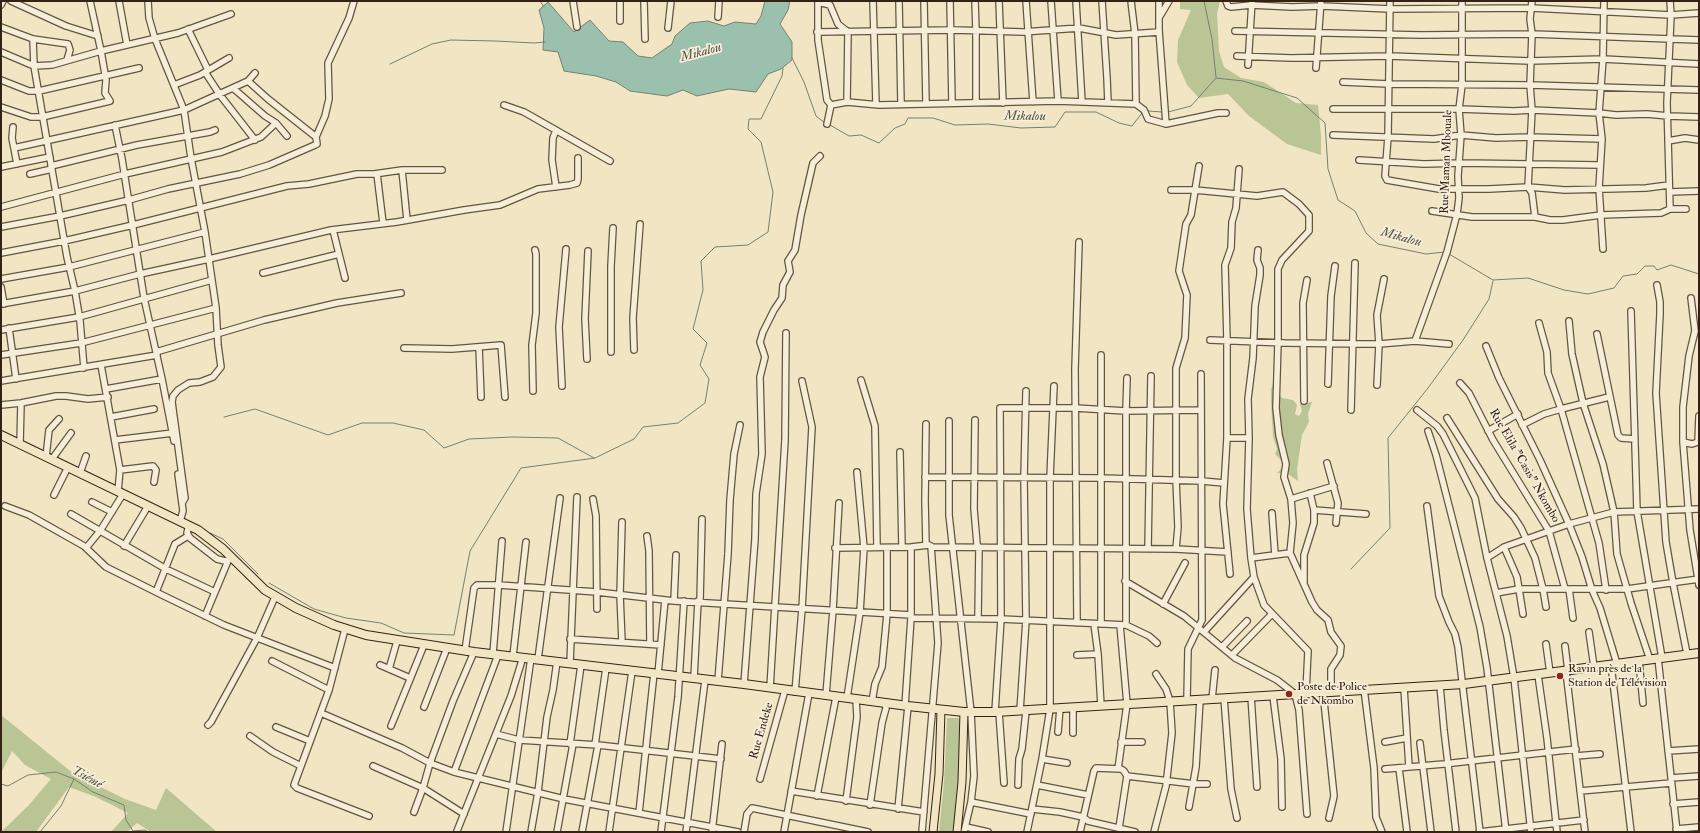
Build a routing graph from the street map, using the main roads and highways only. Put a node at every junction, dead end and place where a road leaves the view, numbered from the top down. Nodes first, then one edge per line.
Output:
1 (1, 435) edge
2 (1699, 653) edge
3 (937, 710) junction
4 (968, 712) junction
5 (933, 832) edge
6 (957, 832) edge

1 - 3 highway
2 - 4 highway
3 - 4 highway
3 - 5 main road
4 - 6 main road

